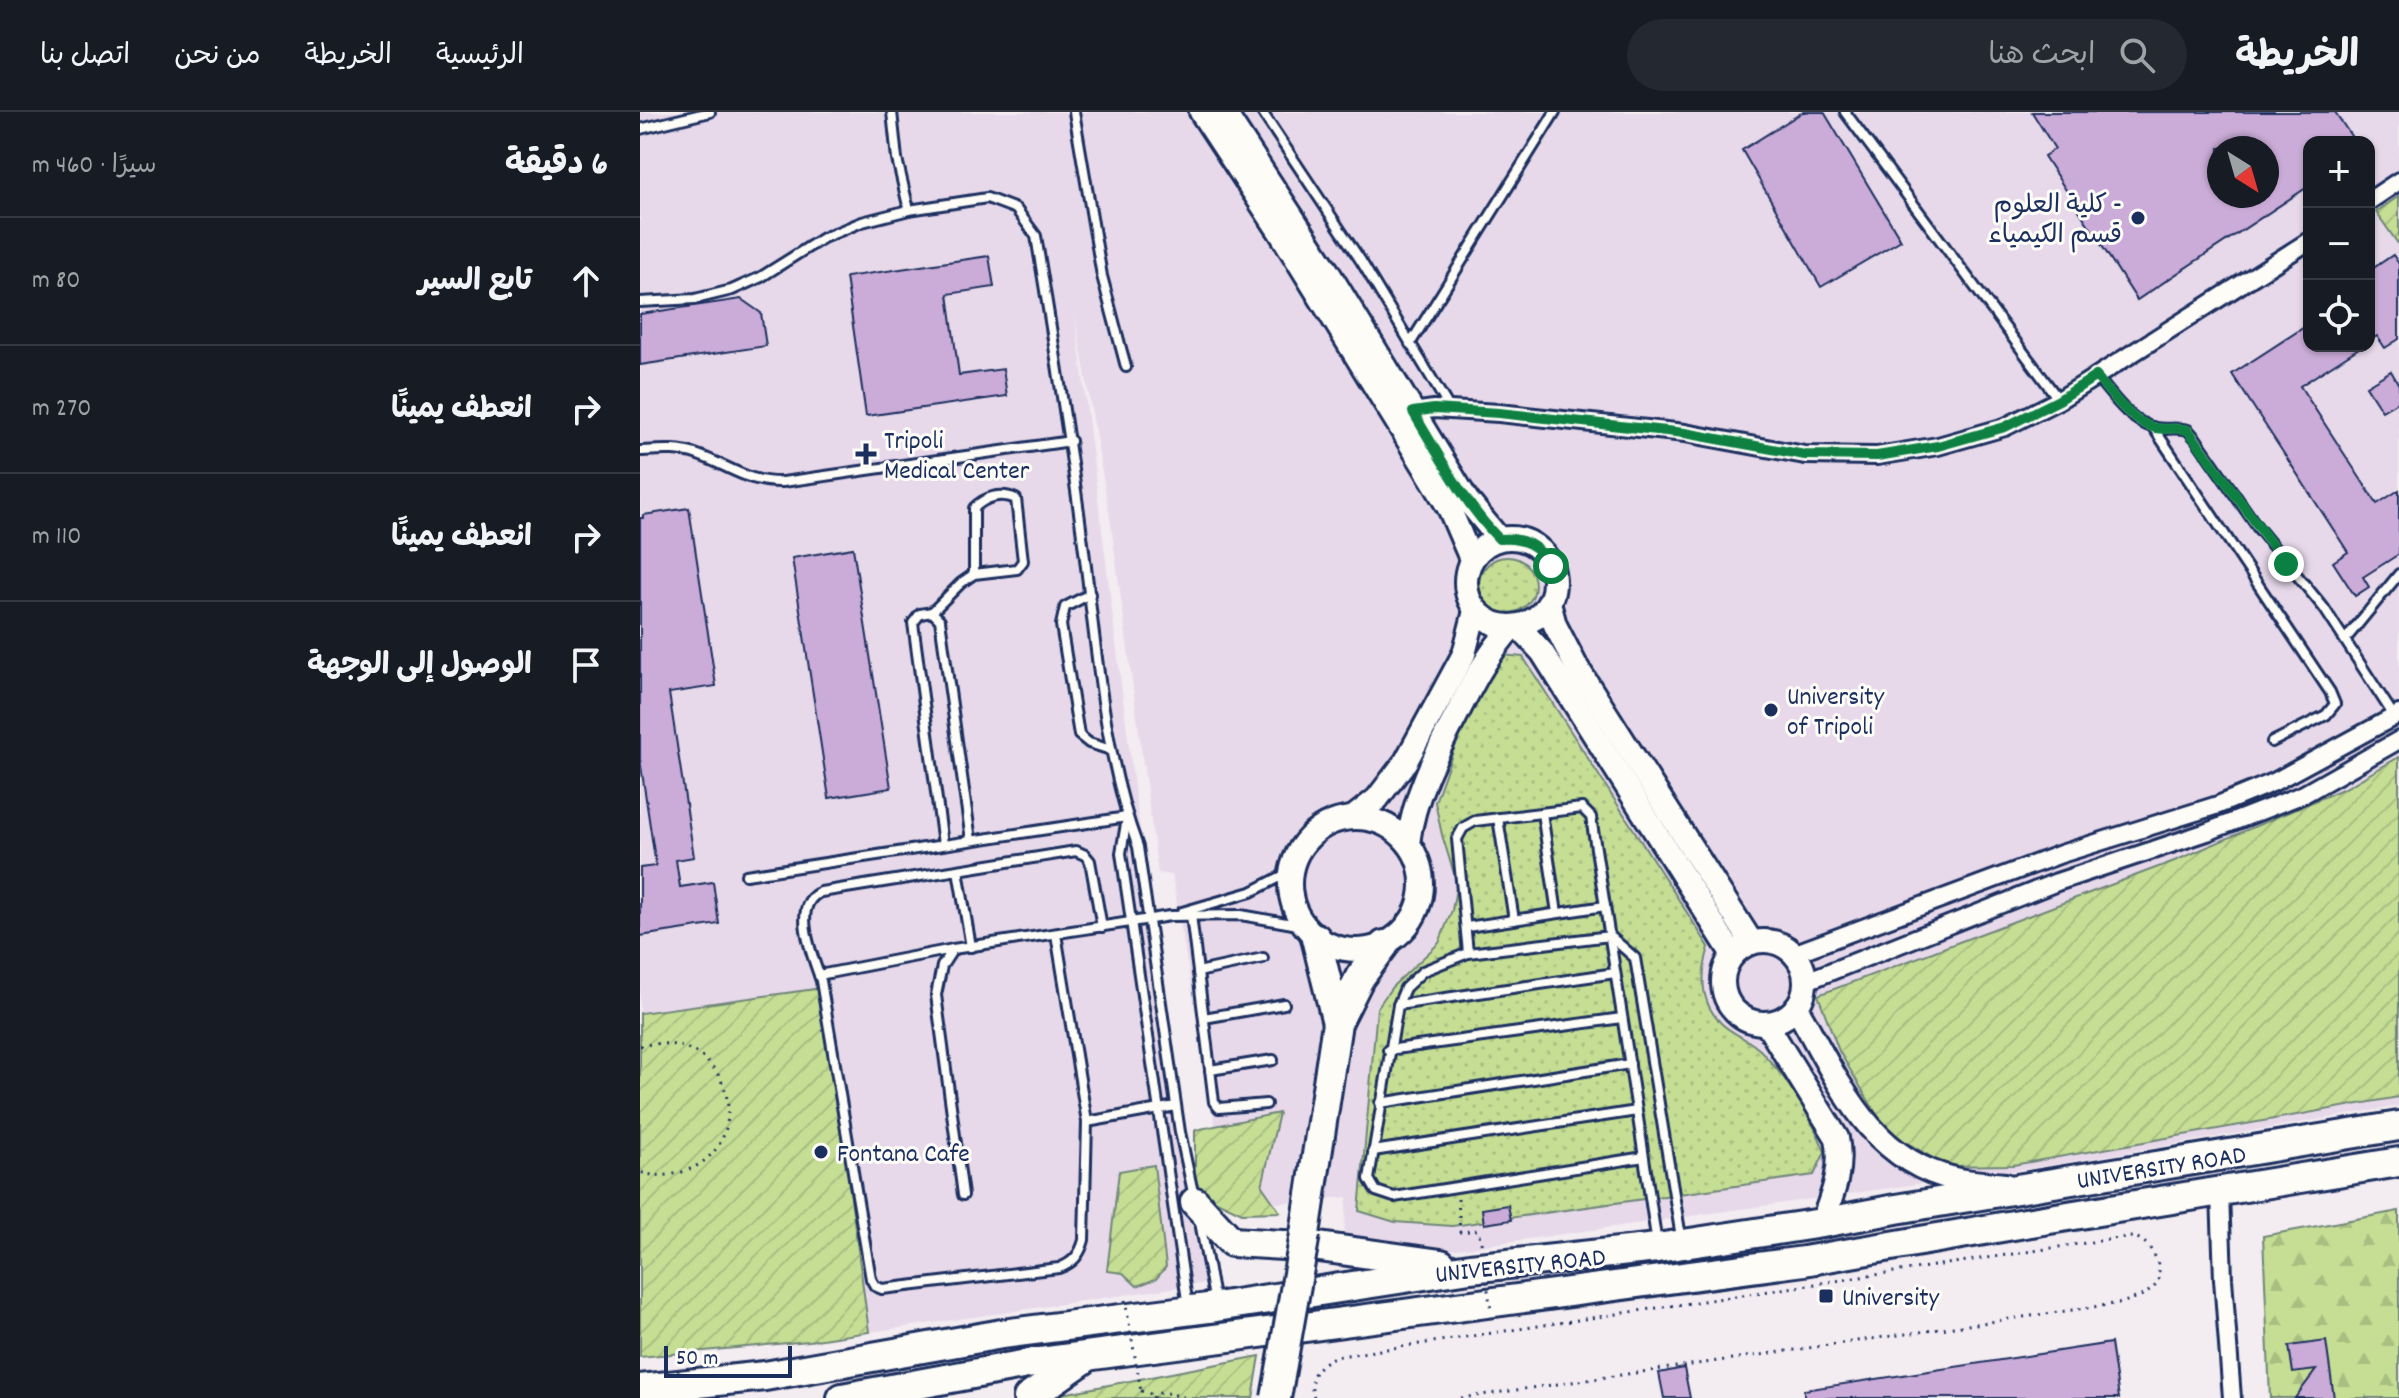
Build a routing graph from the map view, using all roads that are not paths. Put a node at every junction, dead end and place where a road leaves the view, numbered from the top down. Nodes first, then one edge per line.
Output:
1 (710, 112) edge
2 (892, 112) edge
3 (1074, 112) edge
4 (1201, 112) edge
5 (1224, 112) edge
6 (1262, 112) edge
7 (1555, 112) edge
8 (1845, 112) edge
9 (640, 129) edge
10 (2399, 181) edge
11 (2375, 197) edge
12 (909, 210) junction
13 (2303, 245) edge
14 (640, 302) edge
15 (1410, 344) junction
16 (1126, 367) dead end
17 (2096, 376) junction
18 (2059, 400) junction
19 (1450, 410) junction
20 (1413, 412) junction
21 (2153, 427) junction
22 (1071, 441) junction
23 (640, 451) edge
24 (1499, 539) junction
25 (1471, 559) junction
26 (974, 574) junction
27 (2399, 574) edge
28 (1090, 594) junction
29 (1549, 603) junction
30 (1475, 611) junction
31 (932, 612) junction
32 (1515, 626) junction
33 (2345, 640) junction
34 (2397, 716) edge
35 (2399, 740) edge
36 (2272, 742) dead end
37 (1111, 750) junction
38 (1542, 813) junction
39 (1127, 817) junction
40 (1354, 817) junction
41 (1498, 818) junction
42 (971, 840) junction
43 (1408, 843) junction
44 (943, 844) junction
45 (958, 870) junction
46 (1290, 872) junction
47 (746, 875) dead end
48 (1605, 906) junction
49 (1557, 913) junction
50 (1191, 915) junction
51 (1170, 916) junction
52 (1147, 919) junction
53 (1514, 920) junction
54 (1130, 921) junction
55 (1102, 927) junction
56 (1467, 927) junction
57 (1310, 932) junction
58 (1056, 934) junction
59 (1610, 936) junction
60 (1384, 945) junction
61 (971, 947) junction
62 (953, 949) junction
63 (1743, 949) junction
64 (1468, 953) junction
65 (1793, 954) junction
66 (1263, 958) dead end
67 (1198, 972) junction
68 (1615, 973) junction
69 (819, 975) junction
70 (1804, 982) junction
71 (1284, 1004) dead end
72 (1398, 1005) junction
73 (1796, 1007) junction
74 (1204, 1018) junction
75 (1622, 1018) junction
76 (1337, 1023) junction
77 (1766, 1023) junction
78 (1388, 1050) junction
79 (1273, 1060) dead end
80 (1630, 1064) junction
81 (1210, 1070) junction
82 (1380, 1103) junction
83 (1266, 1104) dead end
84 (1176, 1106) junction
85 (1158, 1111) junction
86 (1637, 1111) junction
87 (1087, 1122) junction
88 (2399, 1126) edge
89 (1373, 1151) junction
90 (1644, 1157) junction
91 (2399, 1162) edge
92 (2026, 1188) junction
93 (2220, 1193) junction
94 (963, 1195) dead end
95 (1195, 1202) junction
96 (1822, 1223) junction
97 (1670, 1246) junction
98 (1475, 1255) junction
99 (1202, 1308) junction
100 (1088, 1357) junction
101 (640, 1389) edge
102 (842, 1398) edge
103 (1028, 1398) edge
104 (1276, 1398) edge
105 (2232, 1398) edge

1 - 9 lane
2 - 12 lane
3 - 16 lane
4 - 25 street
5 - 20 street
6 - 15 lane
7 - 15 lane
8 - 18 lane
10 - 11 street
12 - 14 lane
12 - 22 lane
13 - 17 street
15 - 19 lane
17 - 18 street
17 - 21 lane
18 - 19 street
19 - 20 street
20 - 24 street
21 - 33 lane
21 - 36 lane
22 - 23 lane
22 - 28 lane
24 - 25 street
24 - 29 street
25 - 30 street
26 - 26 lane
26 - 31 lane
27 - 33 lane
28 - 37 lane
28 - 37 lane
29 - 32 street
29 - 63 street
30 - 32 street
30 - 40 street
31 - 42 lane
31 - 44 lane
32 - 43 street
32 - 63 street
33 - 34 lane
34 - 65 street
35 - 70 street
37 - 39 lane
38 - 41 lane
38 - 48 lane
38 - 49 lane
39 - 42 lane
39 - 52 lane
39 - 54 lane
40 - 43 street
40 - 46 street
41 - 53 lane
41 - 56 lane
42 - 44 lane
43 - 60 street
44 - 47 lane
45 - 55 lane
45 - 61 lane
45 - 69 lane
46 - 51 lane
46 - 57 street
48 - 49 lane
48 - 59 lane
49 - 53 lane
50 - 51 lane
50 - 57 lane
50 - 67 lane
51 - 52 lane
52 - 54 lane
52 - 84 lane
53 - 56 lane
54 - 55 lane
54 - 85 lane
55 - 58 lane
56 - 64 lane
57 - 60 street
57 - 76 highway
58 - 61 lane
58 - 87 lane
59 - 64 lane
59 - 68 lane
59 - 97 lane
60 - 76 highway
61 - 62 lane
62 - 69 lane
62 - 94 lane
63 - 65 street
63 - 77 street
64 - 72 lane
65 - 70 street
66 - 67 lane
67 - 74 lane
68 - 72 lane
68 - 75 lane
69 - 87 lane
70 - 73 street
71 - 74 lane
72 - 78 lane
73 - 77 street
73 - 92 street
74 - 81 lane
75 - 78 lane
75 - 80 lane
76 - 104 highway, bridge
77 - 96 street
78 - 82 lane
79 - 81 lane
80 - 82 lane
80 - 86 lane
81 - 83 lane
82 - 89 lane
84 - 85 lane
84 - 95 lane
85 - 87 lane
85 - 99 lane
86 - 89 lane
86 - 90 lane
88 - 92 highway, UNIVERSITY ROAD
89 - 90 lane
90 - 97 lane
91 - 93 highway, UNIVERSITY ROAD
92 - 96 highway, UNIVERSITY ROAD
93 - 100 highway, UNIVERSITY ROAD
93 - 105 street
95 - 98 highway
95 - 99 lane
96 - 97 highway, UNIVERSITY ROAD
97 - 98 highway, UNIVERSITY ROAD
98 - 99 highway, UNIVERSITY ROAD
99 - 101 highway, UNIVERSITY ROAD
100 - 102 highway, UNIVERSITY ROAD
100 - 103 highway

